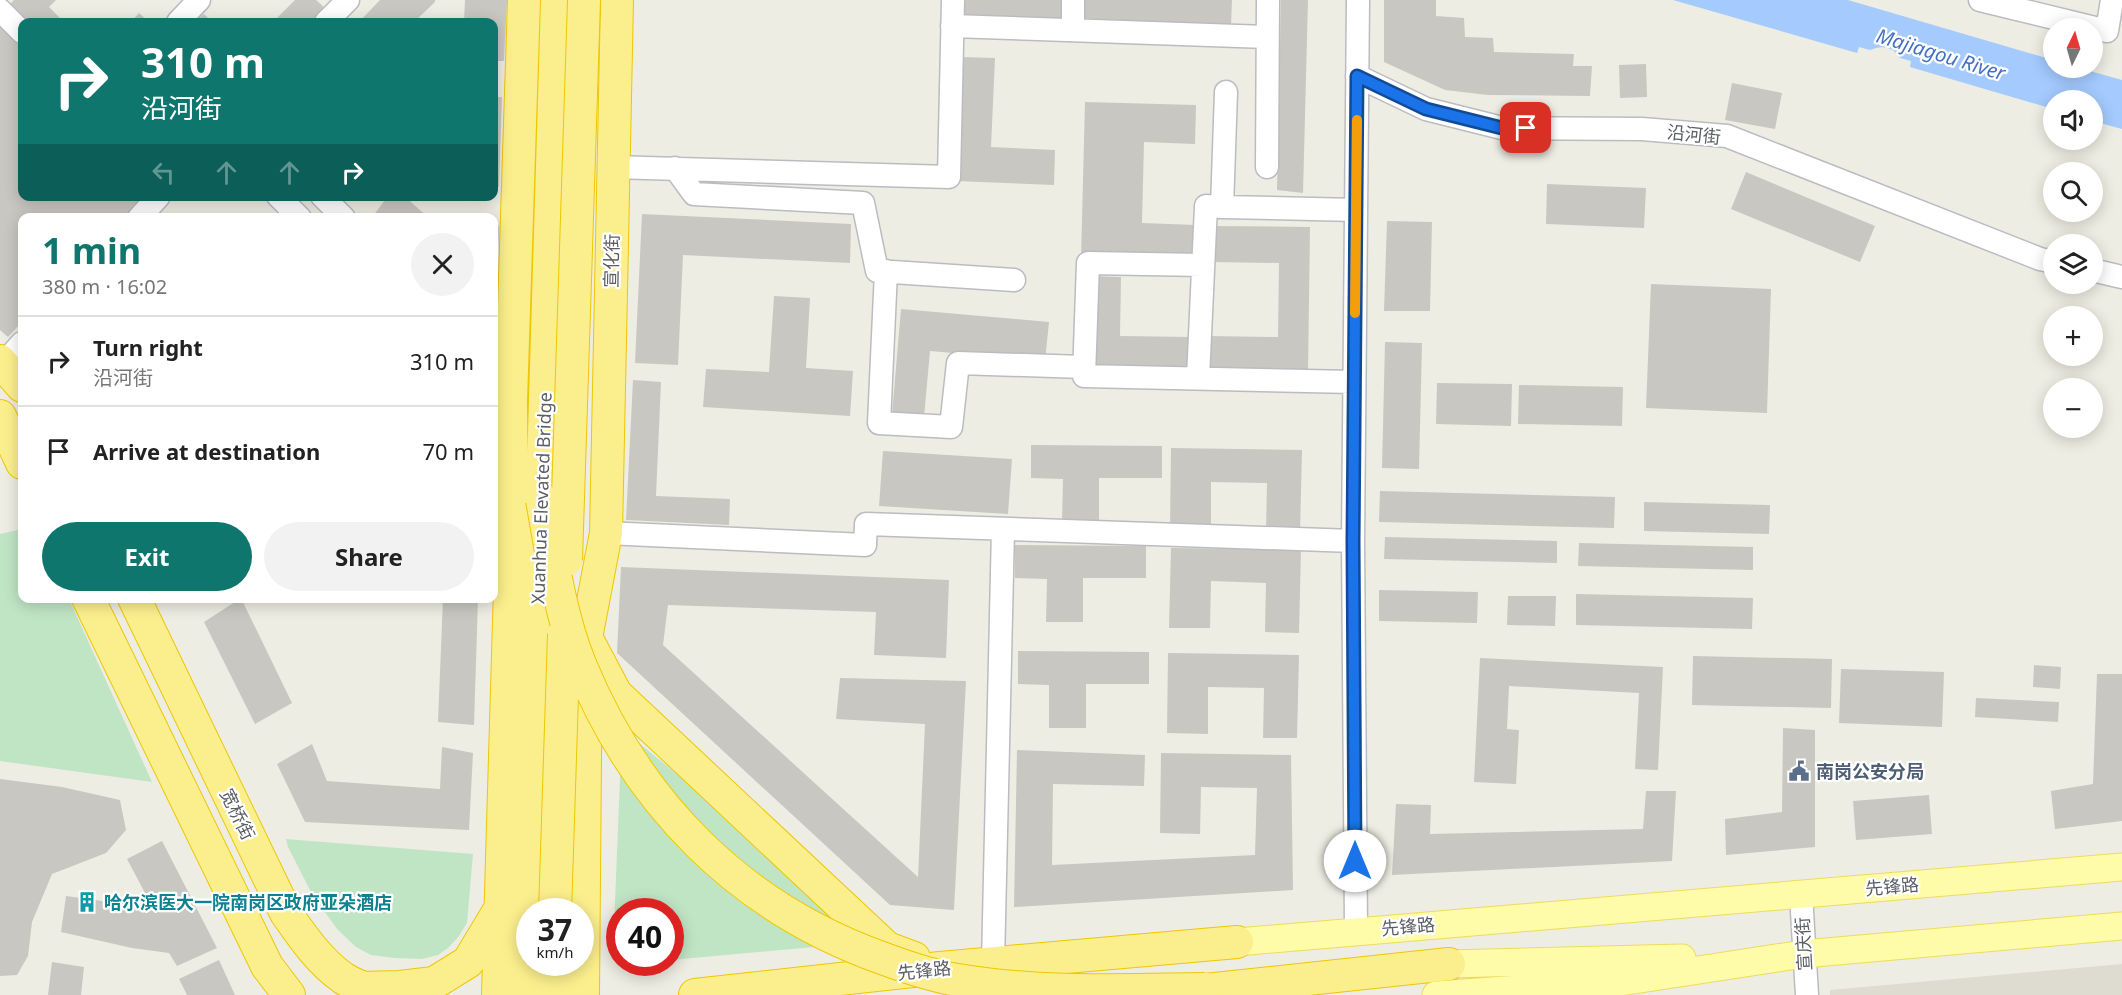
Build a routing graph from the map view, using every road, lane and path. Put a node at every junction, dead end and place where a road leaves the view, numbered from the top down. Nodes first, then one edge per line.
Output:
1 (199, 0) edge
2 (524, 0) edge
3 (557, 0) edge
4 (584, 0) edge
5 (617, 0) edge
6 (953, 0) edge
7 (1072, 0) edge
8 (1268, 0) edge
9 (1358, 0) edge
10 (1980, 0) edge
11 (2112, 0) edge
12 (0, 10) edge
13 (182, 18) edge
14 (952, 26) junction
15 (18, 28) edge
16 (1073, 30) junction
17 (1267, 37) junction
18 (1357, 76) junction
19 (1226, 92) dead end
20 (612, 167) junction
21 (1267, 167) dead end
22 (675, 168) junction
23 (155, 201) edge
24 (283, 201) edge
25 (327, 201) edge
26 (1222, 207) junction
27 (1356, 210) junction
28 (144, 213) edge
29 (295, 213) edge
30 (339, 213) edge
31 (2043, 260) edge
32 (1203, 266) junction
33 (886, 272) junction
34 (2103, 273) edge
35 (2122, 277) edge
36 (1014, 280) dead end
37 (503, 343) edge
38 (1084, 367) junction
39 (1198, 378) junction
40 (1354, 382) junction
41 (502, 397) edge
42 (0, 416) edge
43 (18, 454) edge
44 (542, 500) junction
45 (606, 528) junction
46 (1003, 529) junction
47 (1353, 541) junction
48 (90, 603) edge
49 (136, 603) edge
50 (586, 638) junction
51 (2122, 867) edge
52 (1801, 894) junction
53 (555, 898) edge
54 (501, 908) junction
55 (2122, 926) edge
56 (1356, 930) junction
57 (1237, 942) joint
58 (1803, 954) junction
59 (993, 963) junction
60 (1449, 964) joint
61 (940, 968) junction
62 (553, 976) edge
63 (270, 980) edge
64 (1205, 989) junction
65 (372, 991) edge
66 (289, 995) edge
67 (498, 995) edge
68 (522, 995) edge
69 (552, 995) edge
70 (583, 995) edge
71 (695, 995) edge
72 (1164, 995) edge
73 (1436, 995) edge
74 (1806, 995) edge

1 - 13 street
2 - 37 highway
3 - 44 highway, Xuanhua Elevated Bridge
4 - 53 highway, Xuanhua Elevated Bridge, bridge
5 - 20 highway, 宣化街
6 - 14 street
7 - 16 street
8 - 17 street
9 - 18 street
10 - 11 street
12 - 15 street
14 - 16 street
14 - 22 street
16 - 17 street
17 - 21 street
18 - 27 street
18 - 31 street, 沿河街
19 - 26 street
20 - 22 street
20 - 45 highway, 宣化街
22 - 33 street
23 - 28 street
24 - 29 street
25 - 30 street
26 - 27 street
26 - 32 street
27 - 40 street
32 - 38 street
32 - 39 street
33 - 36 street
33 - 38 street
34 - 35 street
37 - 41 highway
38 - 39 street
39 - 40 street
40 - 47 street
41 - 54 highway
42 - 43 highway
44 - 64 highway, bridge
44 - 68 highway, Xuanhua Elevated Bridge, bridge
45 - 46 street
45 - 50 highway, 宣化街
46 - 47 street
46 - 59 street
47 - 56 street
48 - 63 highway
49 - 65 highway, 宽桥街
50 - 61 highway
50 - 70 highway, 宣化街
51 - 52 main road, 先锋路
52 - 56 main road, 先锋路
52 - 58 street, 宣庆街
54 - 65 highway
54 - 67 highway
55 - 58 main road
56 - 57 main road, 先锋路
57 - 59 highway, 先锋路
58 - 60 main road
58 - 73 main road
58 - 74 street, 宣庆街
59 - 61 highway, 先锋路
60 - 64 highway
61 - 71 highway, 先锋路
62 - 69 highway
63 - 66 highway
64 - 72 highway, bridge

